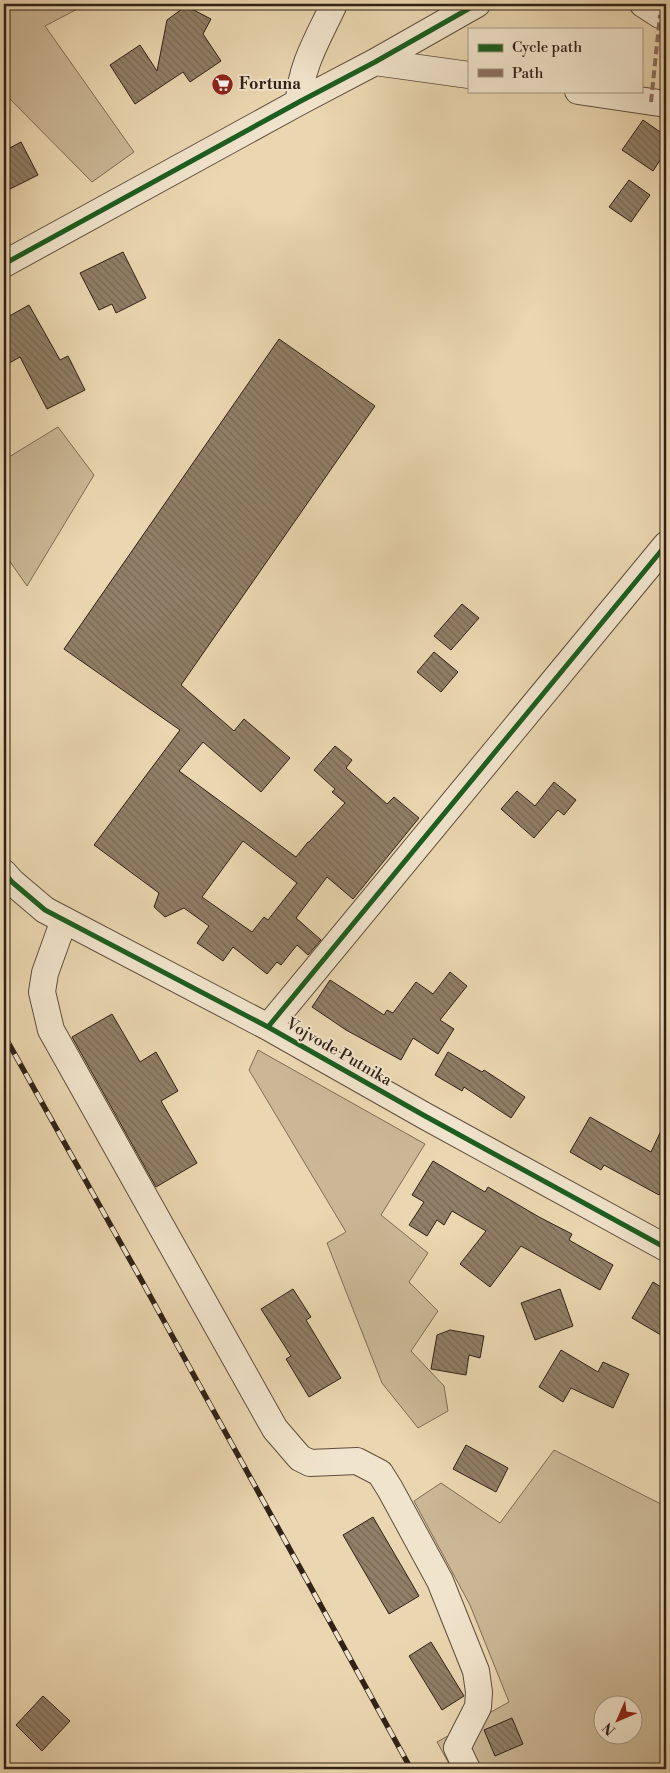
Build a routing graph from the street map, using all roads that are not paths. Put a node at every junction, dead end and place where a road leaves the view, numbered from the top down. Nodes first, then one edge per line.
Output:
1 (334, 4) edge
2 (478, 4) edge
3 (643, 4) edge
4 (666, 16) edge
5 (375, 62) junction
6 (468, 75) edge
7 (585, 92) edge
8 (298, 102) junction
9 (659, 103) edge
10 (4, 264) edge
11 (666, 545) edge
12 (4, 873) edge
13 (64, 920) junction
14 (268, 1027) junction
15 (666, 1248) edge
16 (467, 1769) edge

1 - 8 street
2 - 5 street
3 - 4 street
5 - 6 street
5 - 8 street
7 - 9 street
8 - 10 street
11 - 14 street
12 - 13 street, Vojvode Putnika
13 - 14 street, Vojvode Putnika
13 - 16 street
14 - 15 street, Vojvode Putnika

